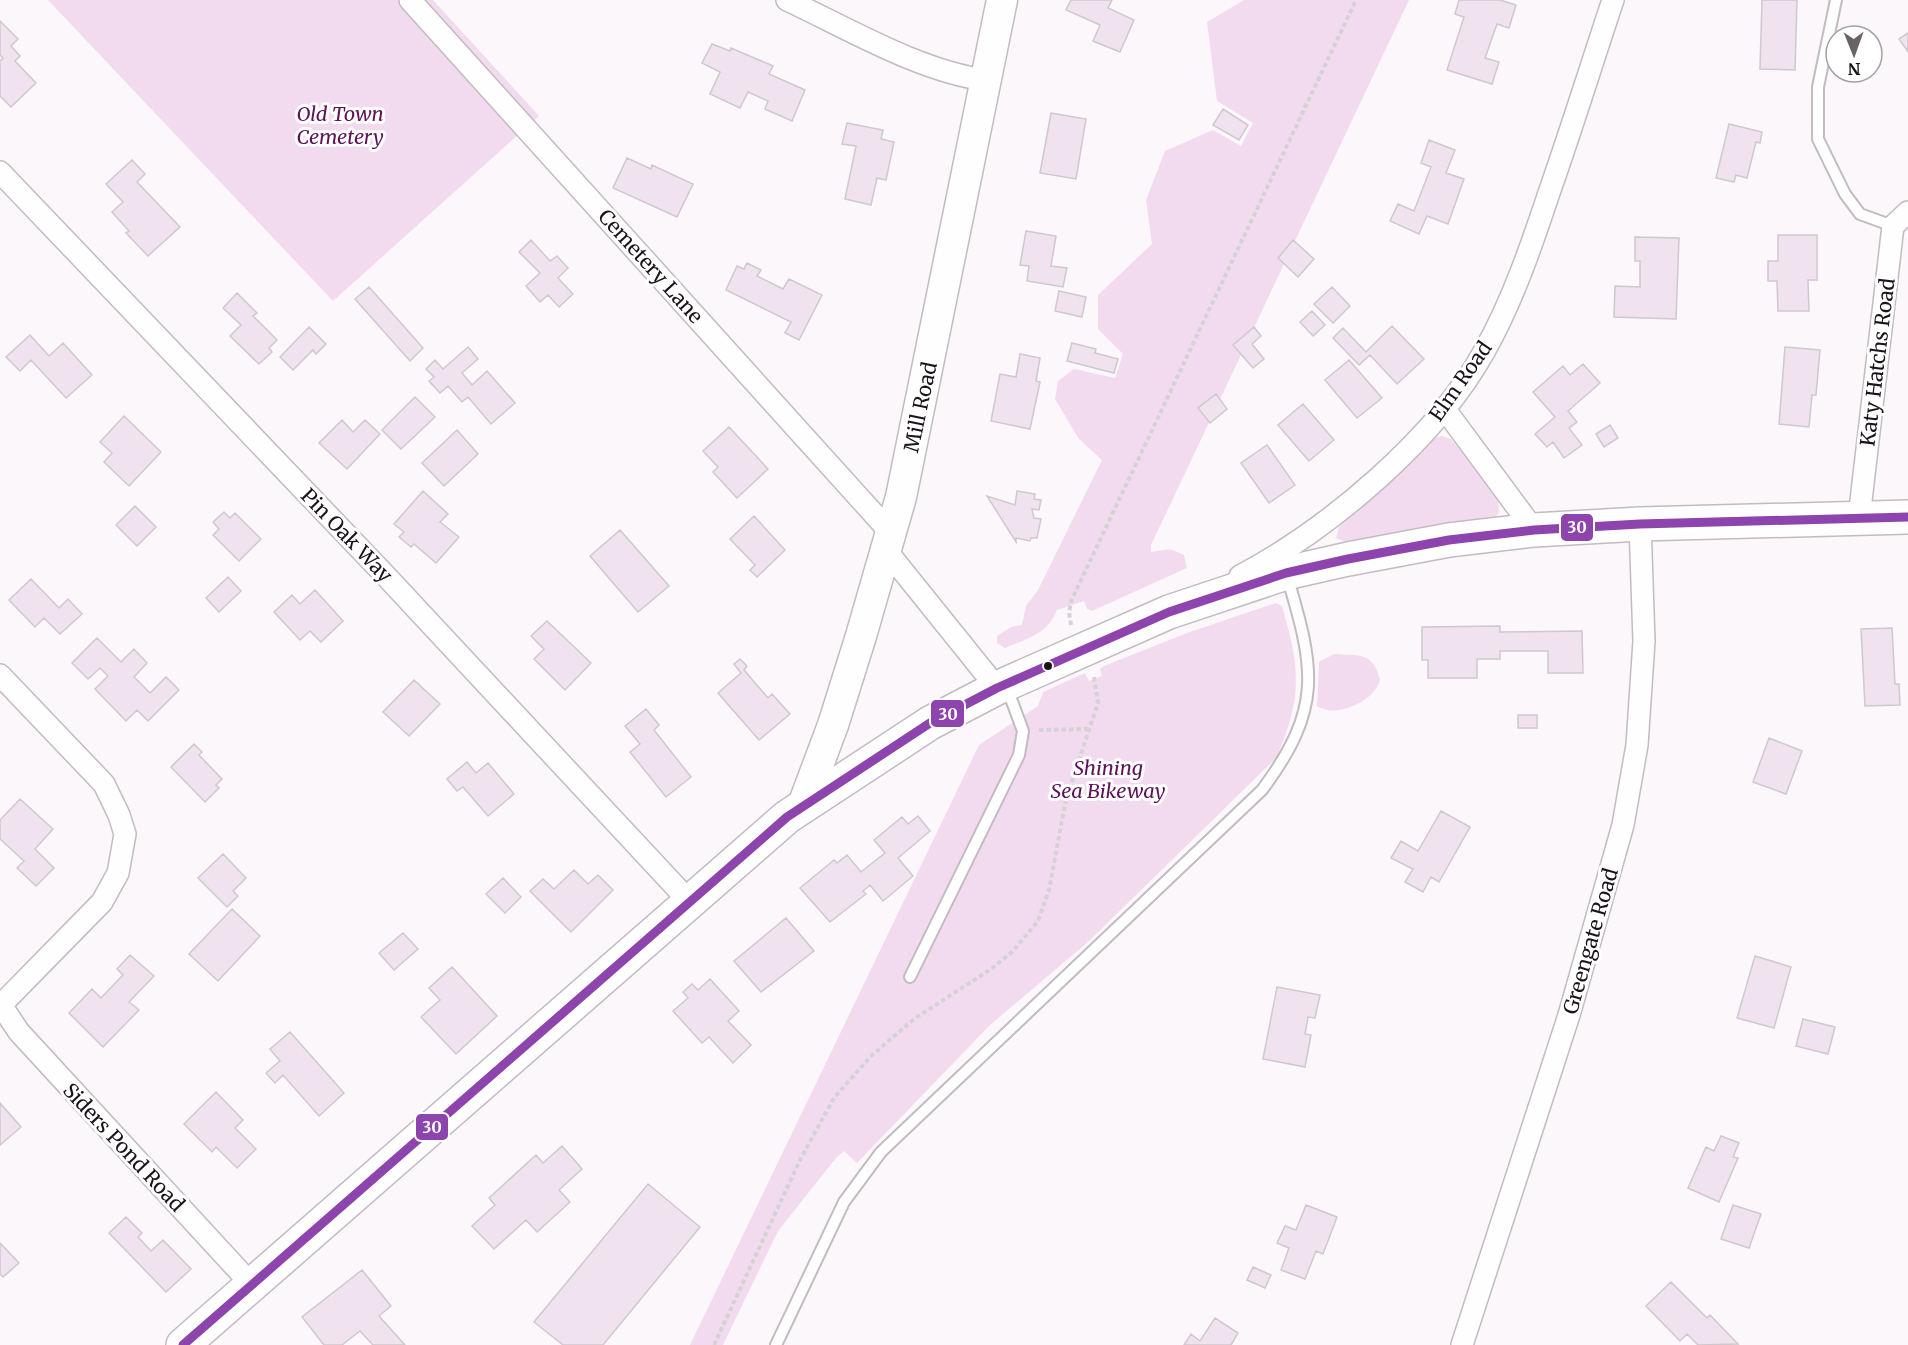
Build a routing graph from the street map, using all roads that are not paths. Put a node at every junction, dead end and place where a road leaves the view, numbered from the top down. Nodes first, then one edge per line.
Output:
1 (410, 0) edge
2 (787, 0) edge
3 (1002, 0) edge
4 (1613, 0) edge
5 (1836, 0) edge
6 (986, 80) junction
7 (0, 172) edge
8 (1901, 219) edge
9 (1444, 408) junction
10 (1908, 517) edge
11 (1859, 518) junction
12 (1640, 524) junction
13 (1534, 530) junction
14 (889, 541) junction
15 (1286, 573) junction
16 (1169, 612) junction
17 (0, 675) edge
18 (1001, 686) junction
19 (803, 805) junction
20 (689, 901) junction
21 (910, 977) dead end
22 (1, 1005) edge
23 (252, 1285) junction
24 (183, 1345) edge
25 (776, 1345) edge
26 (1462, 1345) edge

1 - 14 street, Cemetery Lane
2 - 6 street
3 - 6 street, Mill Road
4 - 9 street, Elm Road
5 - 8 lane
6 - 14 street, Mill Road
7 - 20 street, Pin Oak Way
8 - 11 street, Katy Hatchs Road
9 - 13 street
9 - 16 street, Elm Road
10 - 11 highway
11 - 12 highway
12 - 13 highway
12 - 26 street, Greengate Road
13 - 15 highway
14 - 18 street, Cemetery Lane
14 - 19 street, Mill Road
15 - 16 highway
15 - 25 lane
16 - 18 highway
17 - 22 street, Siders Pond Road
18 - 19 highway
18 - 21 lane
19 - 20 highway
20 - 23 highway
22 - 23 street, Siders Pond Road
23 - 24 highway

